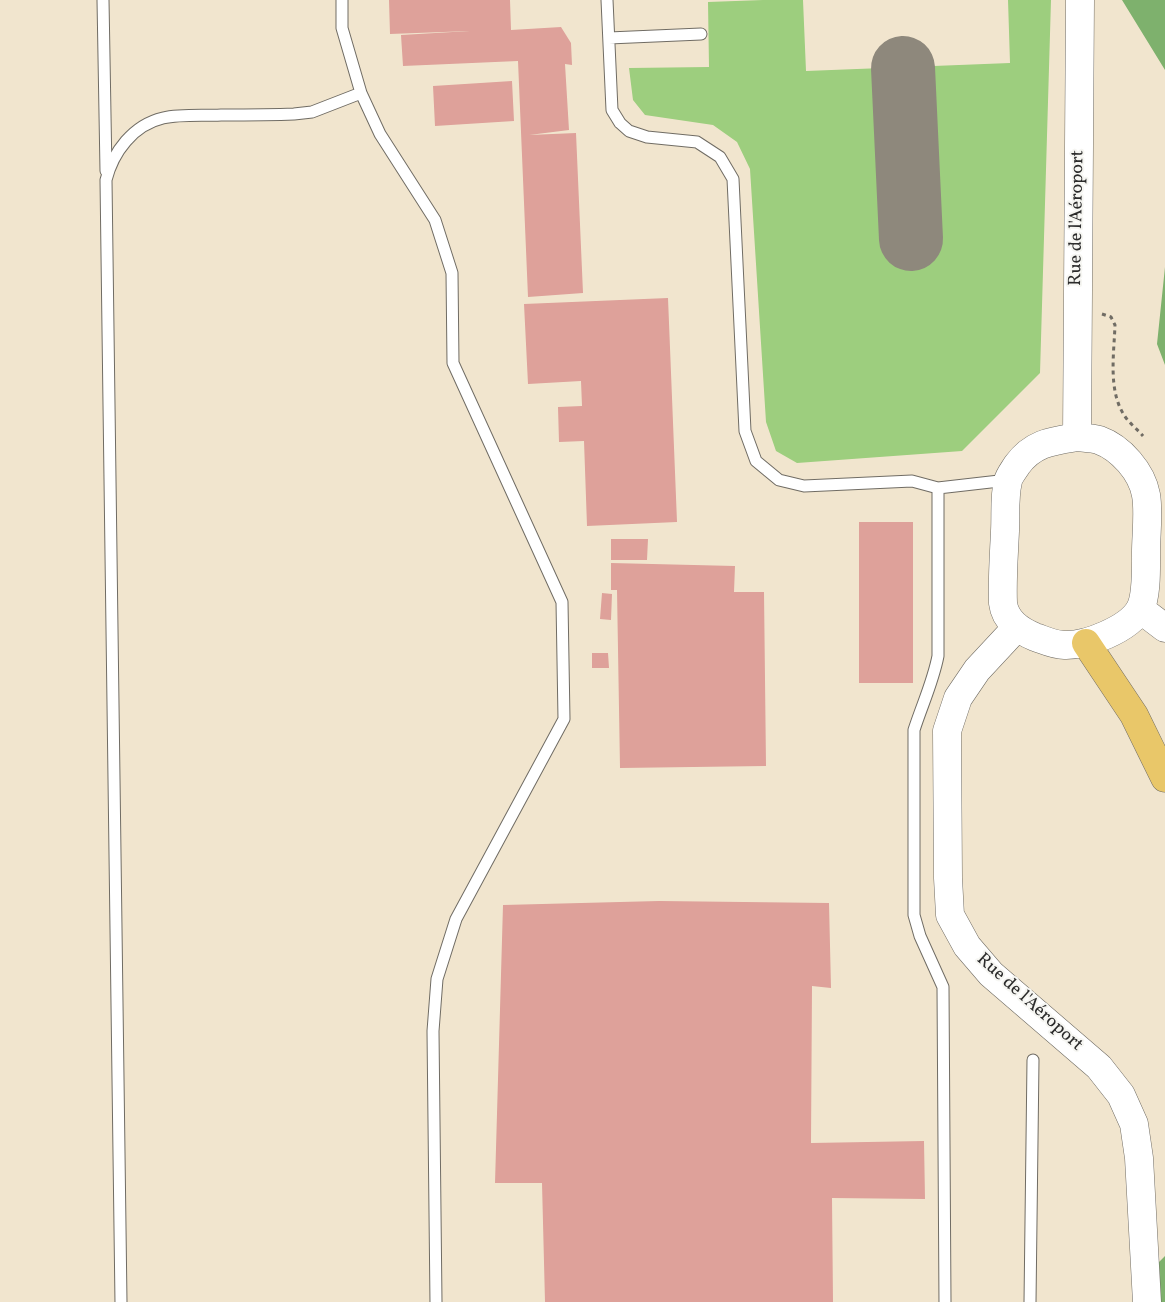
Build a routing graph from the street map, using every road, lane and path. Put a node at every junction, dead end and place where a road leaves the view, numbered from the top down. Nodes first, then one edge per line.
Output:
1 (103, 0) edge
2 (342, 0) edge
3 (607, 0) edge
4 (1080, 0) edge
5 (701, 34) dead end
6 (609, 38) junction
7 (361, 92) junction
8 (106, 185) junction
9 (1104, 314) dead end
10 (1076, 437) junction
11 (1147, 441) dead end
12 (1008, 480) junction
13 (938, 488) junction
14 (1140, 608) junction
15 (1017, 627) junction
16 (1165, 628) edge
17 (1086, 642) junction
18 (1165, 778) edge
19 (1033, 1060) dead end
20 (121, 1302) edge
21 (436, 1302) edge
22 (945, 1302) edge
23 (1030, 1302) edge
24 (1147, 1302) edge

1 - 8 lane
2 - 7 lane
3 - 6 lane
4 - 10 street, Rue de l'Aéroport
5 - 6 lane
6 - 13 lane
7 - 8 lane
7 - 21 lane
8 - 20 lane
9 - 11 path
10 - 12 street
10 - 14 street
12 - 13 lane
12 - 15 street
13 - 22 lane
14 - 16 street
14 - 17 street
15 - 17 street
15 - 24 street, Rue de l'Aéroport
17 - 18 highway
19 - 23 lane

